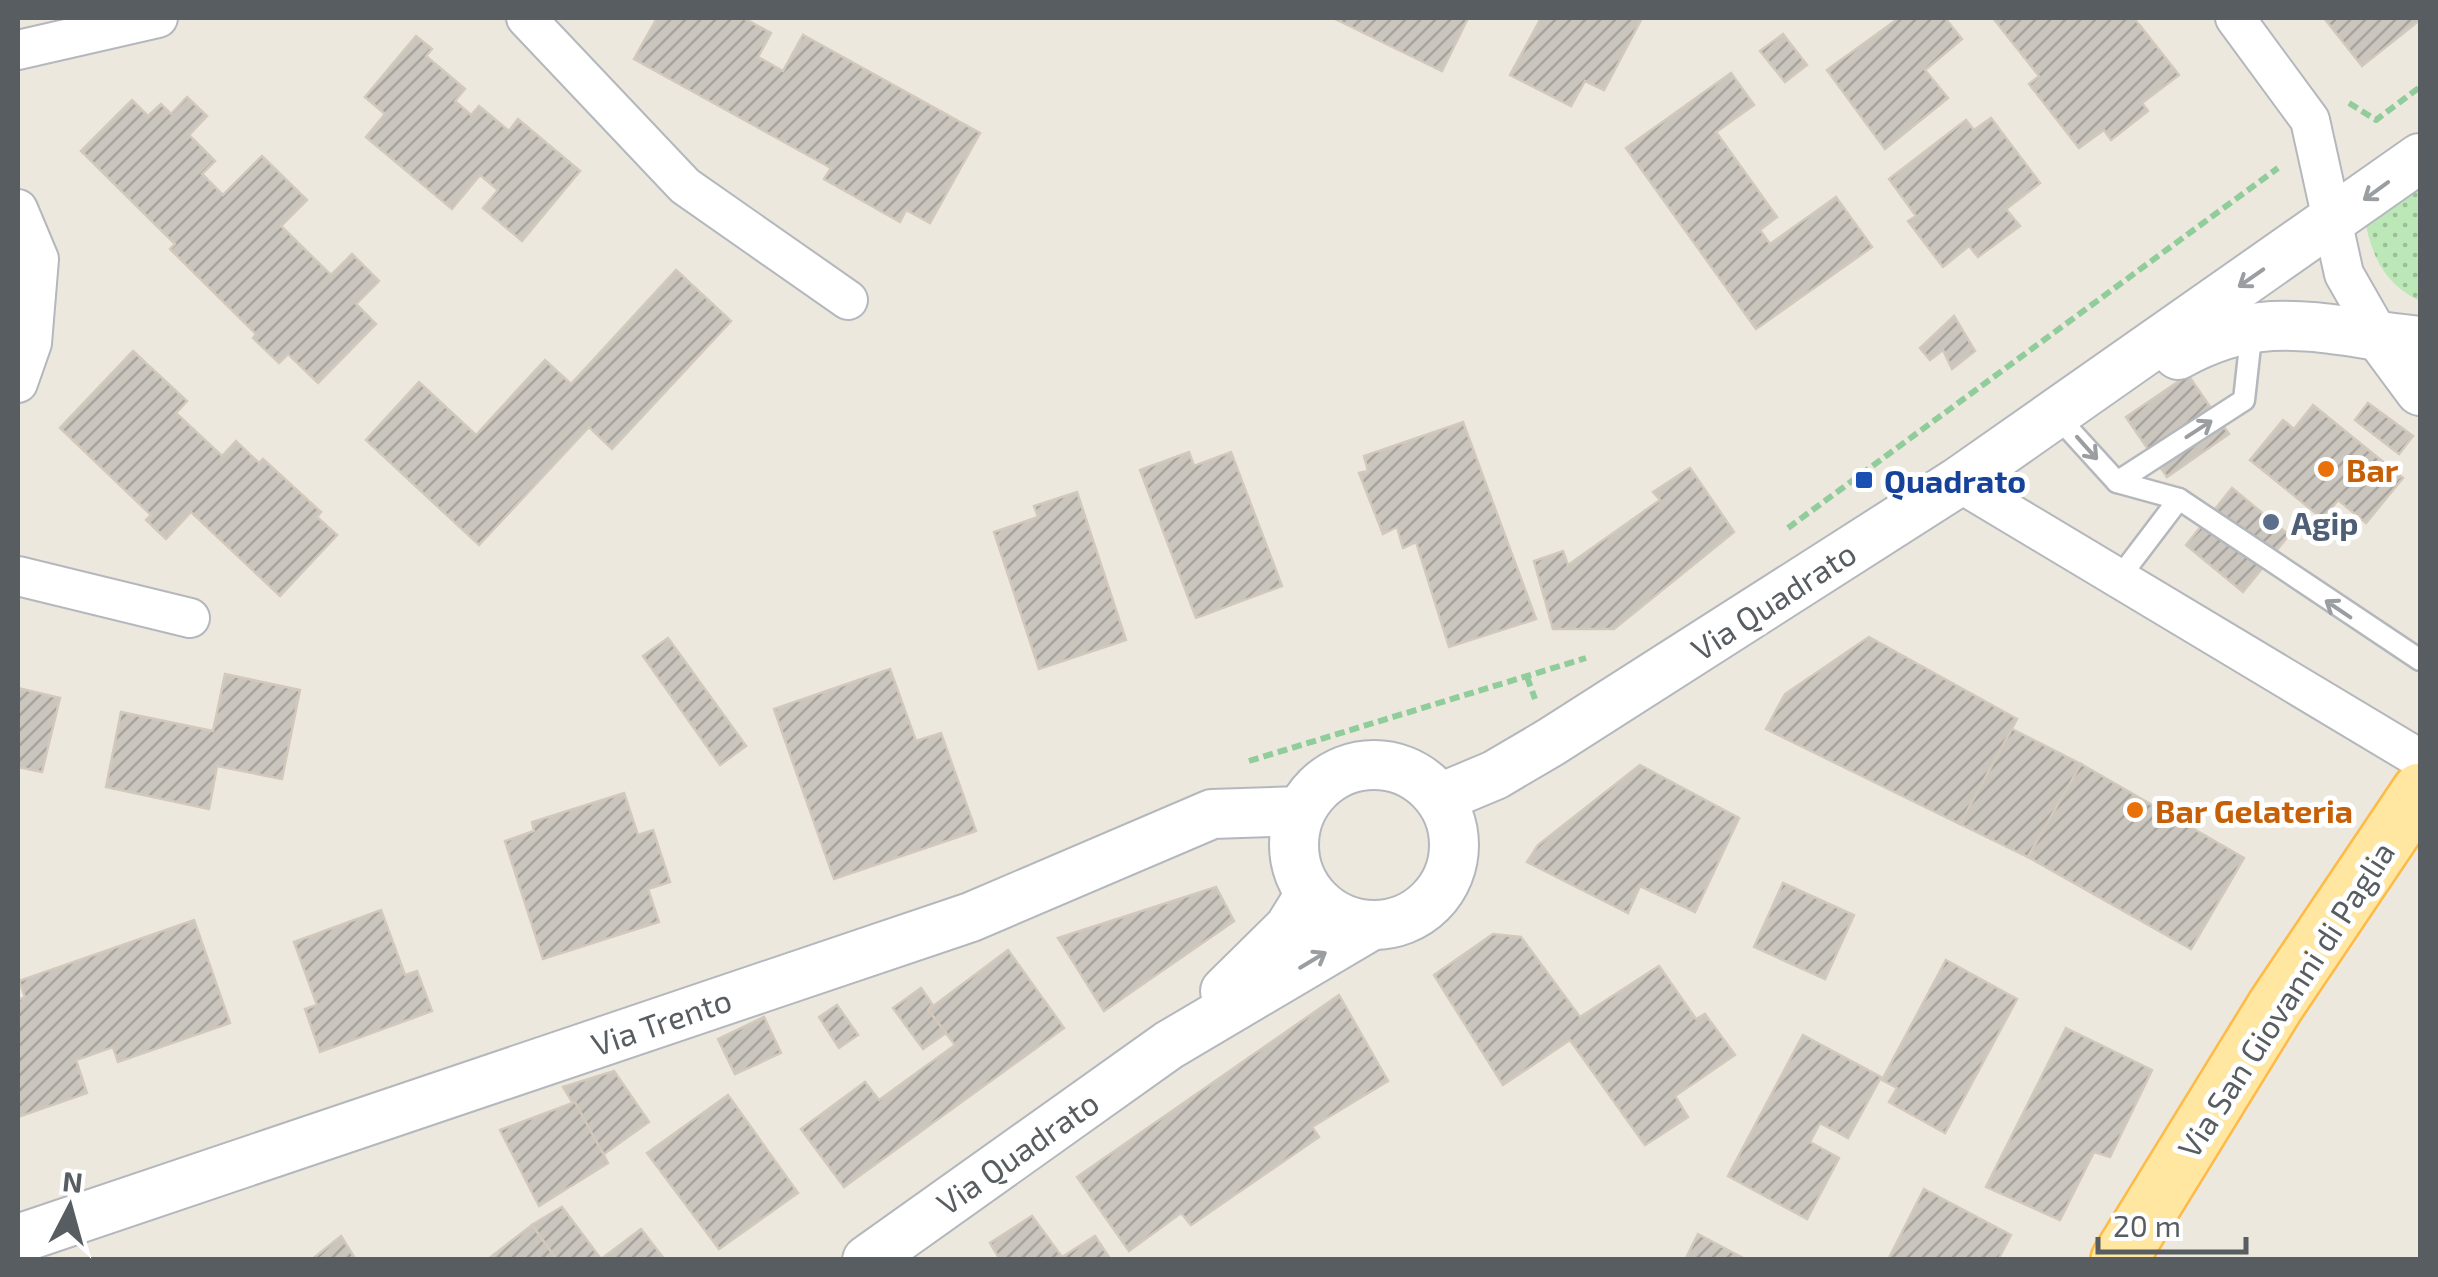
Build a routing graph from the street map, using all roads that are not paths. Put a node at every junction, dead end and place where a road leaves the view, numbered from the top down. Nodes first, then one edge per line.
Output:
1 (158, 18) edge
2 (526, 18) edge
3 (2235, 18) edge
4 (18, 50) edge
5 (2420, 158) edge
6 (18, 209) edge
7 (2331, 222) junction
8 (848, 300) dead end
9 (2252, 326) junction
10 (2400, 339) edge
11 (18, 383) edge
12 (2096, 386) junction
13 (2420, 391) edge
14 (2056, 415) junction
15 (1958, 482) junction
16 (2117, 482) junction
17 (2180, 499) junction
18 (18, 576) edge
19 (2119, 578) junction
20 (190, 618) dead end
21 (2420, 660) edge
22 (2420, 759) edge
23 (2420, 791) edge
24 (1440, 798) junction
25 (1301, 811) junction
26 (1310, 894) junction
27 (1372, 925) junction
28 (1168, 1046) junction
29 (18, 1239) edge
30 (867, 1260) edge
31 (2119, 1260) edge

1 - 4 street
2 - 8 street
3 - 7 street
5 -> 7 street, Via Quadrato
6 - 11 street
7 - 10 street
7 -> 12 street, Via Quadrato
9 - 10 street
9 - 12 street
16 -> 9 lane
10 - 13 street
12 - 14 street, Via Quadrato
14 - 15 street, Via Quadrato
14 -> 16 lane
15 - 19 street
15 - 24 street, Via Quadrato
16 - 17 lane
17 - 19 lane
21 -> 17 lane
18 - 20 street
19 - 22 street
23 - 31 main road, Via San Giovanni di Paglia
24 - 25 street
24 - 27 street, Via Quadrato
25 - 26 street
25 - 29 street, Via Trento
26 - 27 street
26 - 28 street, Via Quadrato
28 -> 27 street, Via Quadrato
28 - 30 street, Via Quadrato

